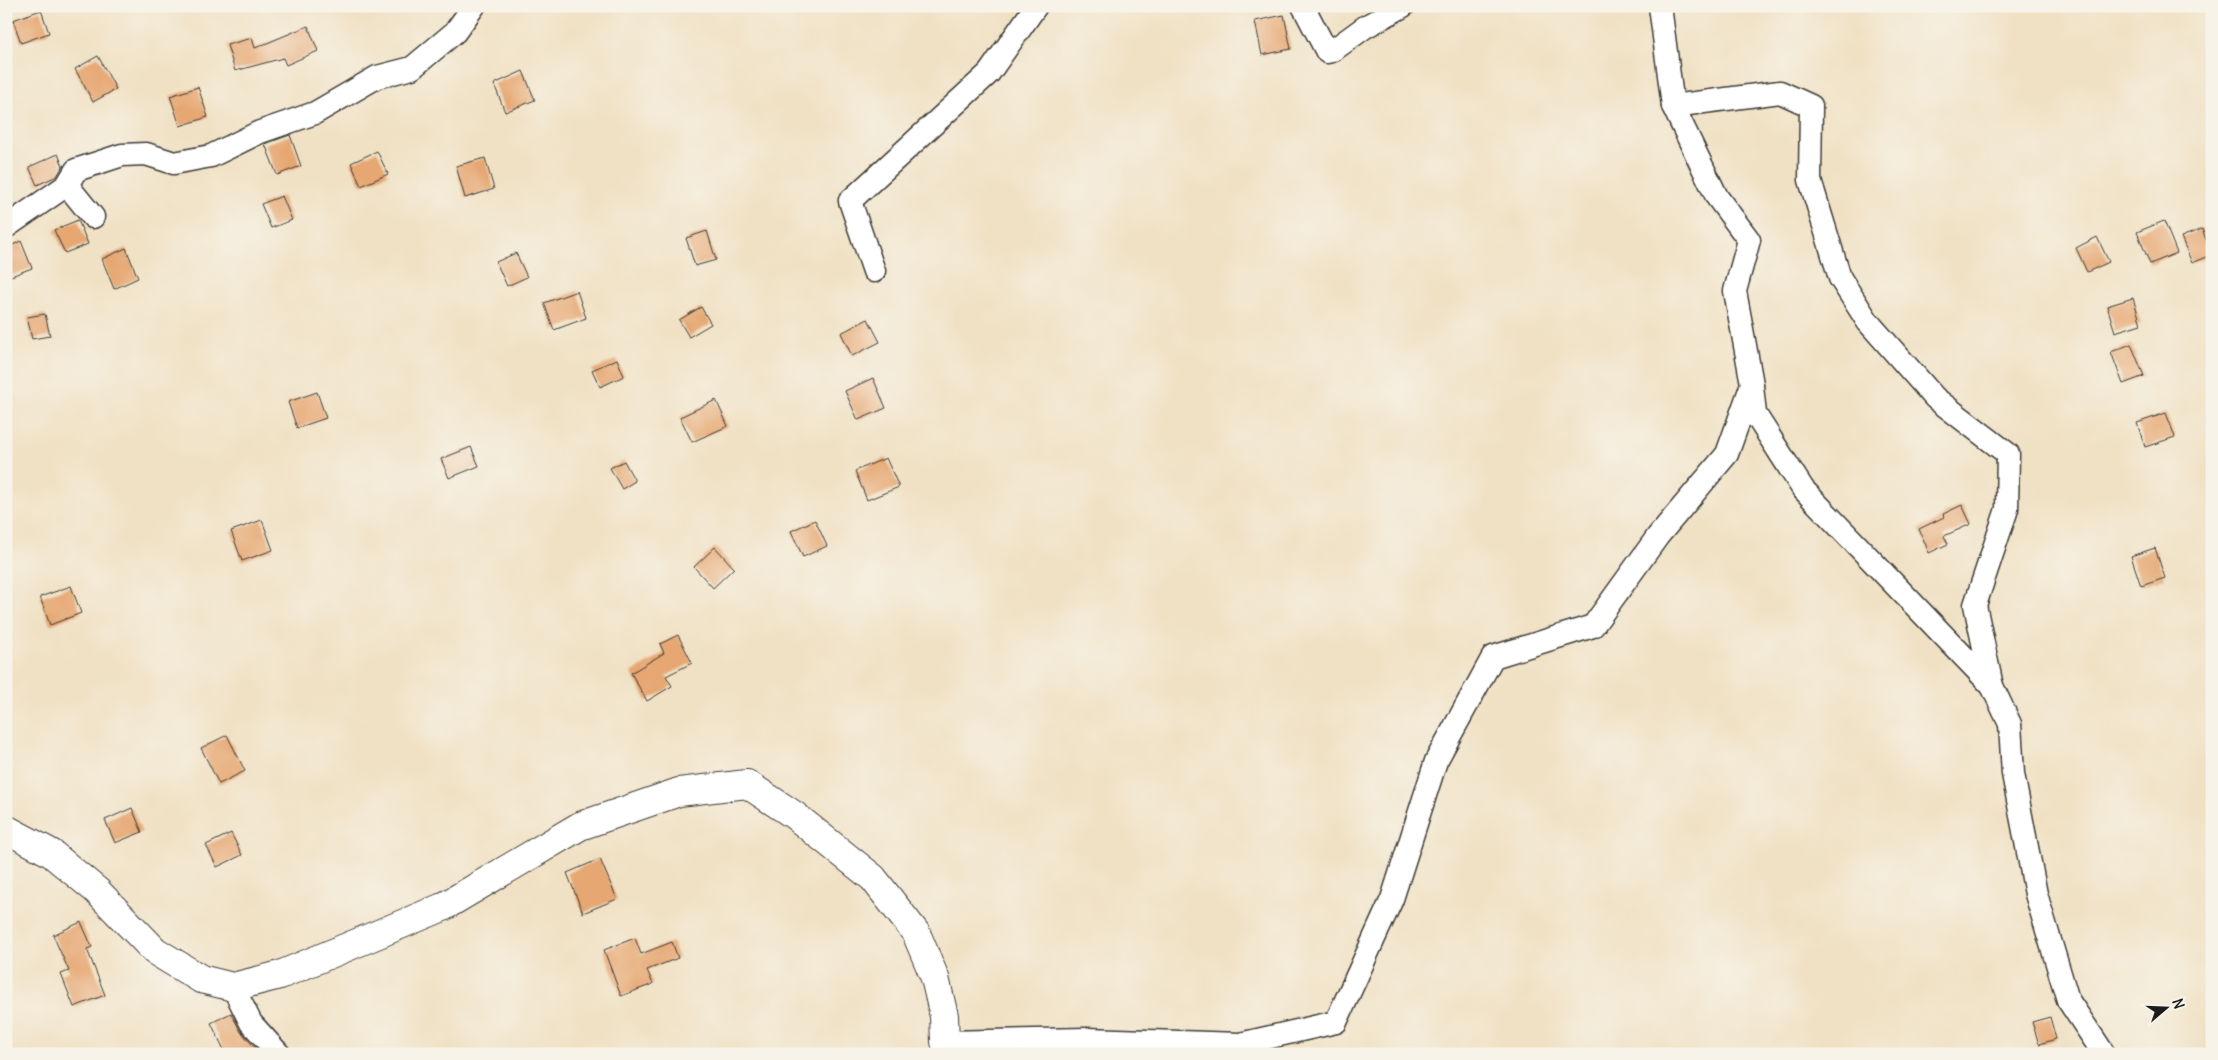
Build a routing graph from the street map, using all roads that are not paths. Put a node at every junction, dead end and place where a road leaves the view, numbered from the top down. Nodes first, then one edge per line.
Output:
1 (474, 6) edge
2 (1036, 6) edge
3 (1303, 6) edge
4 (1403, 6) edge
5 (1660, 6) edge
6 (1673, 106) junction
7 (67, 185) junction
8 (93, 217) dead end
9 (6, 226) edge
10 (874, 271) dead end
11 (1752, 384) junction
12 (1992, 686) junction
13 (6, 830) edge
14 (233, 988) junction
15 (950, 1048) edge
16 (279, 1054) edge
17 (2104, 1054) edge

1 - 7 street
2 - 10 street
3 - 4 street
5 - 6 street
6 - 11 street
6 - 12 street
7 - 8 street
7 - 9 street
11 - 12 street
11 - 15 street
12 - 17 street
13 - 14 street
14 - 15 street
14 - 16 street

